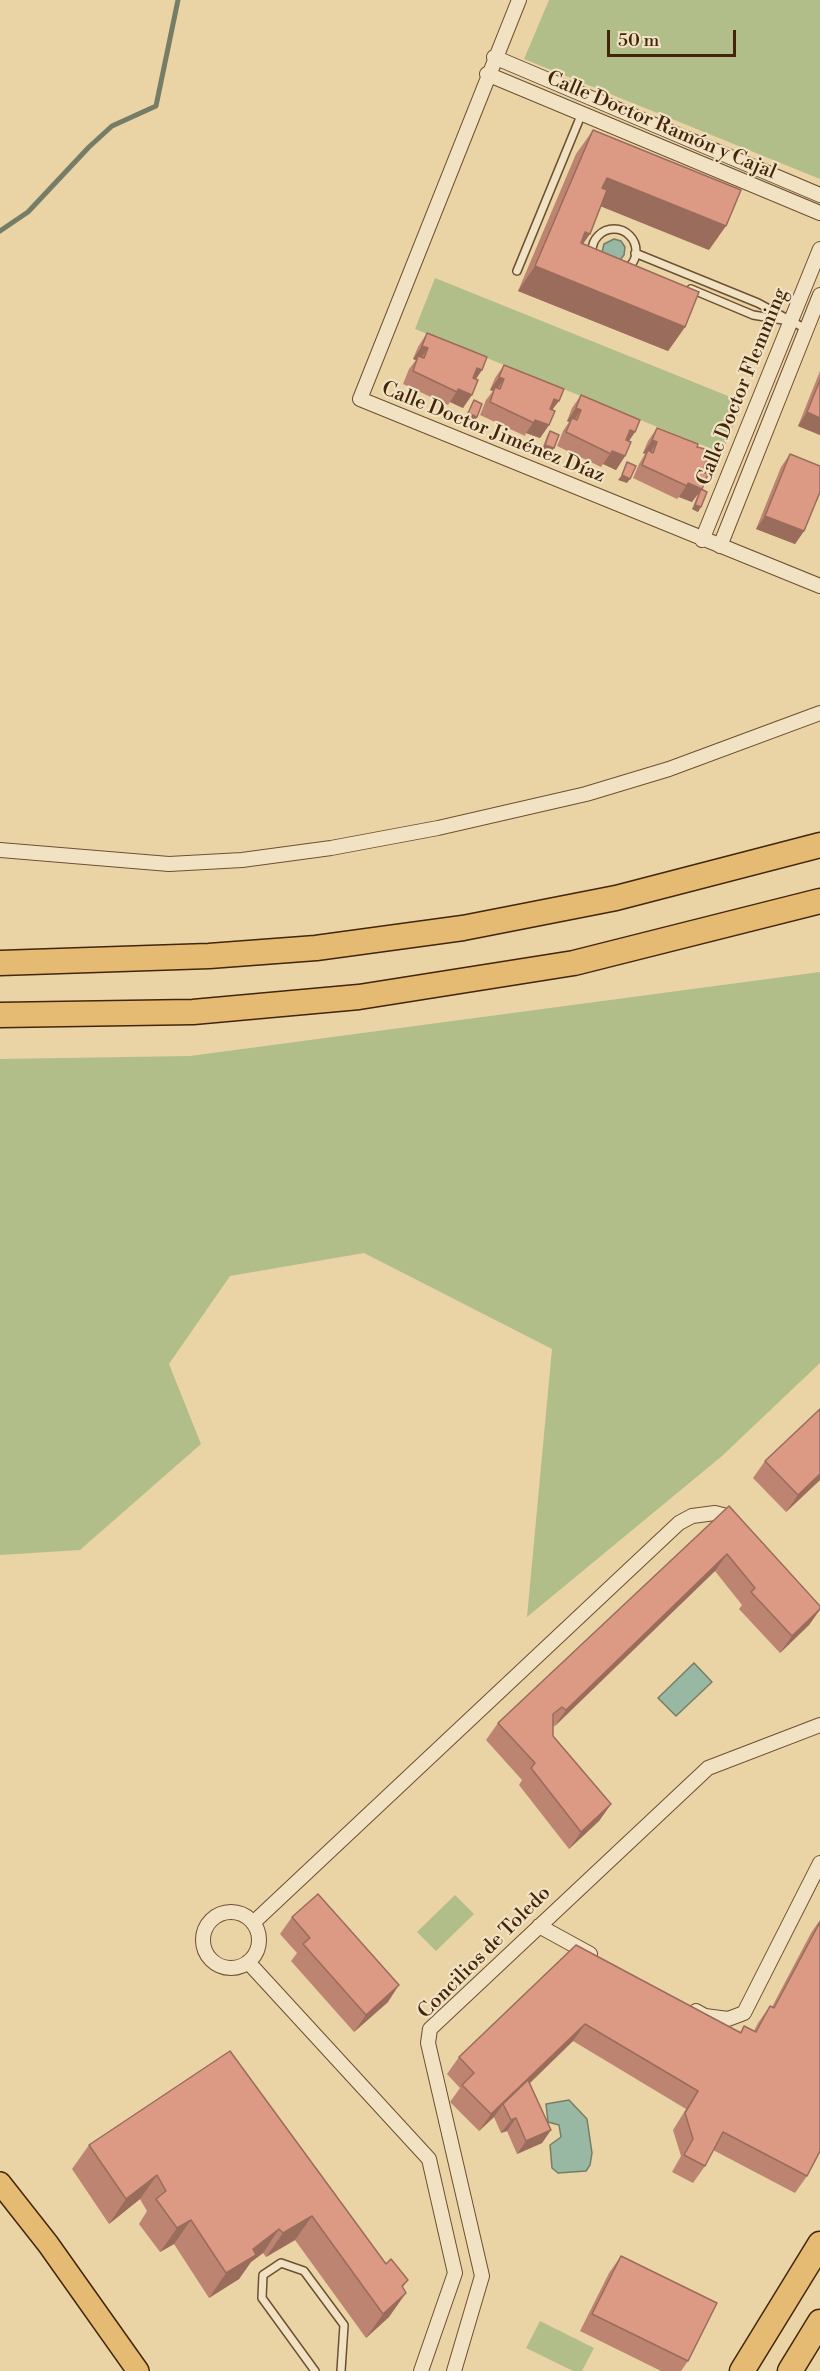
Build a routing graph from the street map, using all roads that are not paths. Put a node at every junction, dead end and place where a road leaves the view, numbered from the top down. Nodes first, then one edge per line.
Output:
1 (519, 0) edge
2 (494, 57) junction
3 (487, 74) junction
4 (582, 113) junction
5 (820, 195) edge
6 (820, 213) edge
7 (820, 249) edge
8 (635, 254) junction
9 (630, 265) junction
10 (641, 269) edge
11 (517, 271) dead end
12 (686, 287) edge
13 (820, 295) edge
14 (790, 322) junction
15 (806, 329) junction
16 (702, 540) junction
17 (720, 546) junction
18 (820, 586) edge
19 (820, 713) edge
20 (820, 845) edge
21 (0, 850) edge
22 (820, 901) edge
23 (0, 963) edge
24 (0, 1015) edge
25 (744, 1532) edge
26 (820, 1725) edge
27 (820, 1863) edge
28 (253, 1923) junction
29 (539, 1926) junction
30 (601, 1960) edge
31 (249, 1962) junction
32 (685, 2005) edge
33 (0, 2183) edge
34 (820, 2244) edge
35 (820, 2322) edge
36 (136, 2367) edge
37 (795, 2367) edge
38 (315, 2371) edge
39 (341, 2371) edge
40 (421, 2371) edge
41 (454, 2371) edge
42 (742, 2371) edge

1 - 2 street, Calle Doctor Jiménez Díaz
2 - 3 street, Calle Doctor Jiménez Díaz
2 - 5 street, Calle Doctor Ramón y Cajal
3 - 4 street, Calle Doctor Ramón y Cajal
3 - 16 street, Calle Doctor Jiménez Díaz
4 - 6 street, Calle Doctor Ramón y Cajal
4 - 11 lane
7 - 14 street, Calle Doctor Flemming
8 - 9 lane
8 - 9 lane
8 - 14 lane
9 - 10 lane
12 - 14 lane
13 - 15 street, Calle Doctor Flemming
14 - 15 lane
14 - 16 street, Calle Doctor Flemming
15 - 17 street, Calle Doctor Flemming
16 - 17 street, Calle Doctor Jiménez Díaz
17 - 18 street, Calle Doctor Jiménez Díaz
19 - 21 street
20 - 23 highway
22 - 24 highway
25 - 28 street
26 - 29 street, Concilios de Toledo
27 - 32 street
28 - 31 street
28 - 31 street
29 - 30 street
29 - 41 street, Concilios de Toledo
31 - 40 street
33 - 36 main road
34 - 42 highway
35 - 37 highway
38 - 39 lane

